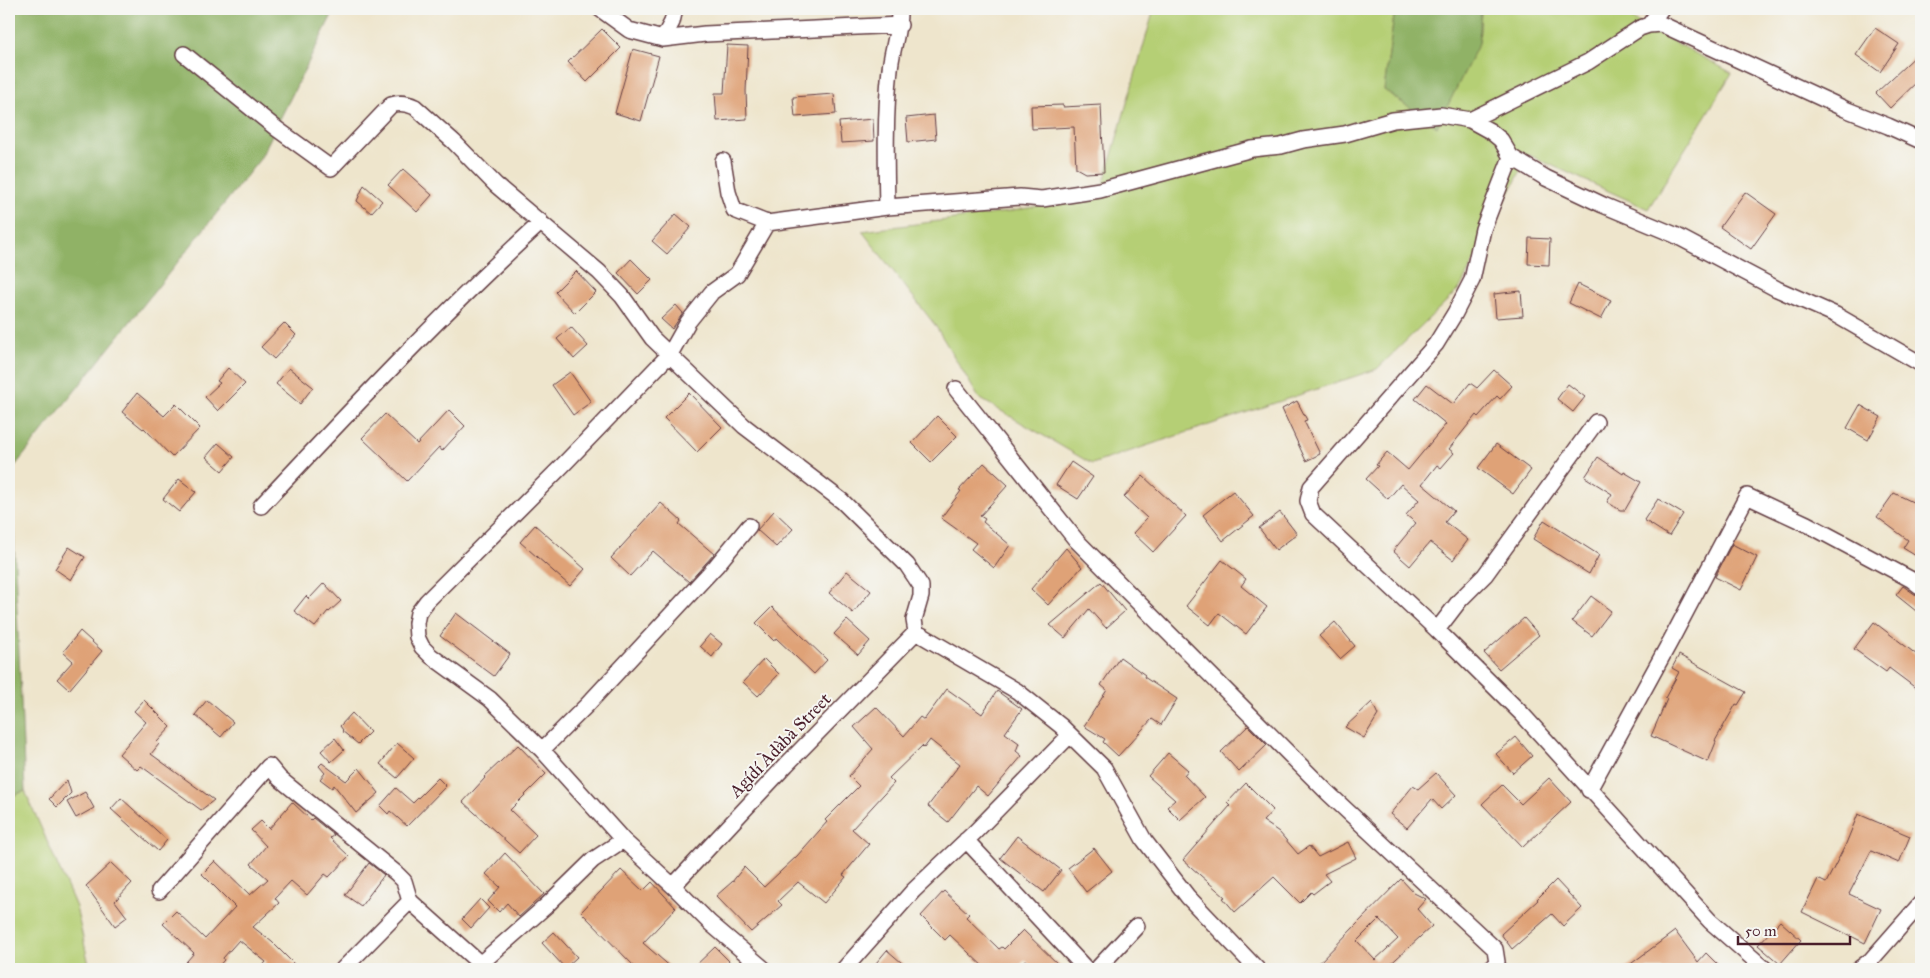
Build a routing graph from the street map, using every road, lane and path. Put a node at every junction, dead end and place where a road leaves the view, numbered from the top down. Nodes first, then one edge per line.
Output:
1 (600, 9) edge
2 (675, 9) edge
3 (899, 9) edge
4 (1662, 9) edge
5 (1648, 24) junction
6 (900, 25) junction
7 (663, 39) junction
8 (184, 54) dead end
9 (1470, 120) junction
10 (1921, 141) edge
11 (1511, 157) junction
12 (723, 161) dead end
13 (886, 207) junction
14 (540, 220) junction
15 (767, 223) junction
16 (670, 354) junction
17 (1921, 364) edge
18 (956, 389) dead end
19 (1596, 422) dead end
20 (261, 506) dead end
21 (749, 526) dead end
22 (1921, 587) edge
23 (1437, 630) junction
24 (916, 632) junction
25 (1070, 734) junction
26 (542, 750) junction
27 (1589, 790) junction
28 (623, 840) junction
29 (966, 840) junction
30 (673, 886) junction
31 (159, 891) dead end
32 (410, 901) junction
33 (1921, 902) edge
34 (1137, 926) dead end
35 (483, 967) edge
36 (343, 969) edge
37 (764, 969) edge
38 (844, 969) edge
39 (1086, 969) edge
40 (1097, 969) edge
41 (1257, 969) edge
42 (1490, 969) edge
43 (1765, 969) edge
44 (1859, 969) edge

1 - 7 street
2 - 7 street
3 - 6 street
4 - 5 street
5 - 9 street
5 - 10 street
6 - 7 street
6 - 13 street
8 - 14 street
9 - 11 street
9 - 13 street
11 - 17 street
11 - 23 street
12 - 15 street
13 - 15 street
14 - 16 street
14 - 20 street
15 - 16 street
16 - 24 street
16 - 26 street
18 - 42 street
19 - 23 street
21 - 26 street
22 - 27 street
23 - 27 street
24 - 25 street
24 - 30 street, Agídí Àdàbà Street
25 - 29 street
25 - 41 street
26 - 28 street
27 - 43 street
28 - 30 street
28 - 35 street
29 - 38 street
29 - 39 street
30 - 37 street
31 - 32 street
32 - 35 street
32 - 36 street
33 - 44 street
34 - 40 street

